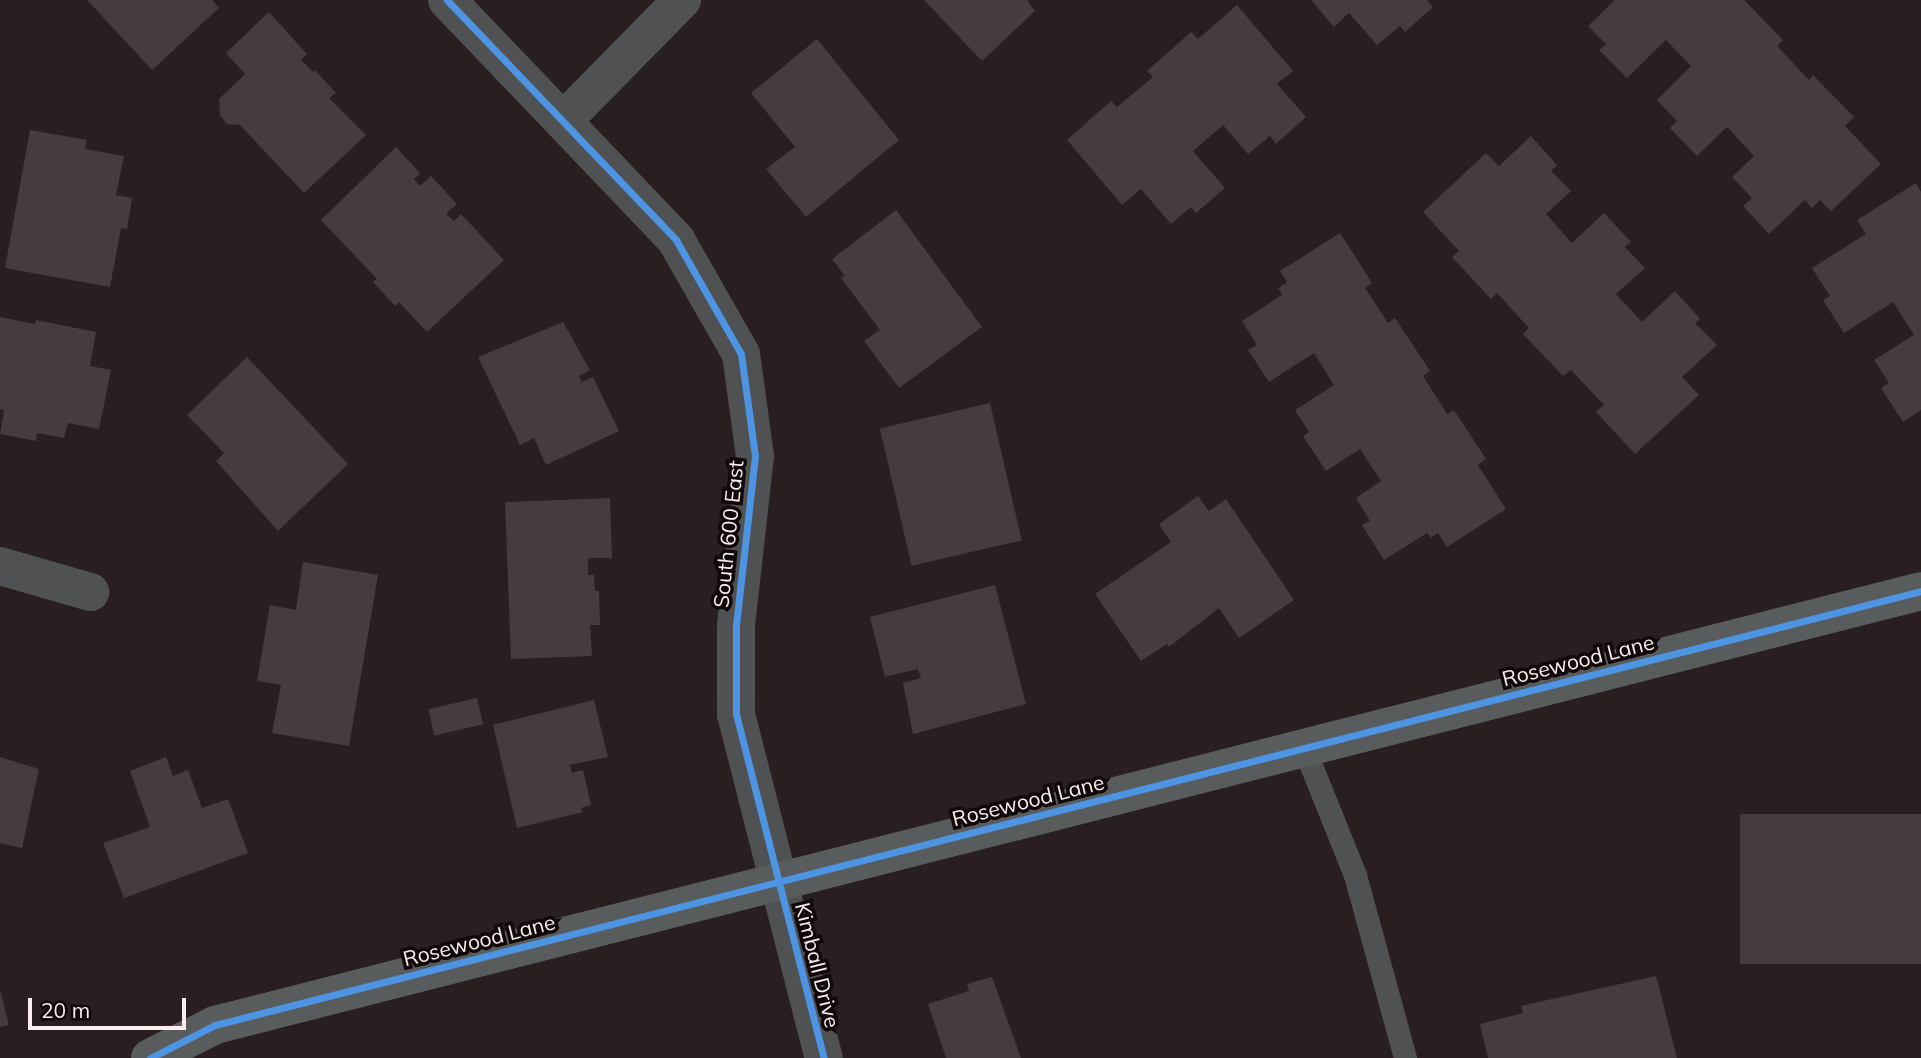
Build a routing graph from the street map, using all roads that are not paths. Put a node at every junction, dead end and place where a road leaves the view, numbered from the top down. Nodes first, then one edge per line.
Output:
1 (447, 0) edge
2 (682, 0) edge
3 (563, 121) junction
4 (0, 566) edge
5 (1921, 591) edge
6 (90, 592) dead end
7 (1304, 748) junction
8 (779, 881) junction
9 (150, 1058) edge
10 (824, 1058) edge
11 (1405, 1058) edge

1 - 3 street, South 600 East
2 - 3 street
3 - 8 street, South 600 East
4 - 6 street
5 - 7 street, Rosewood Lane
7 - 8 street, Rosewood Lane
7 - 11 lane
8 - 9 street, Rosewood Lane
8 - 10 street, Kimball Drive

